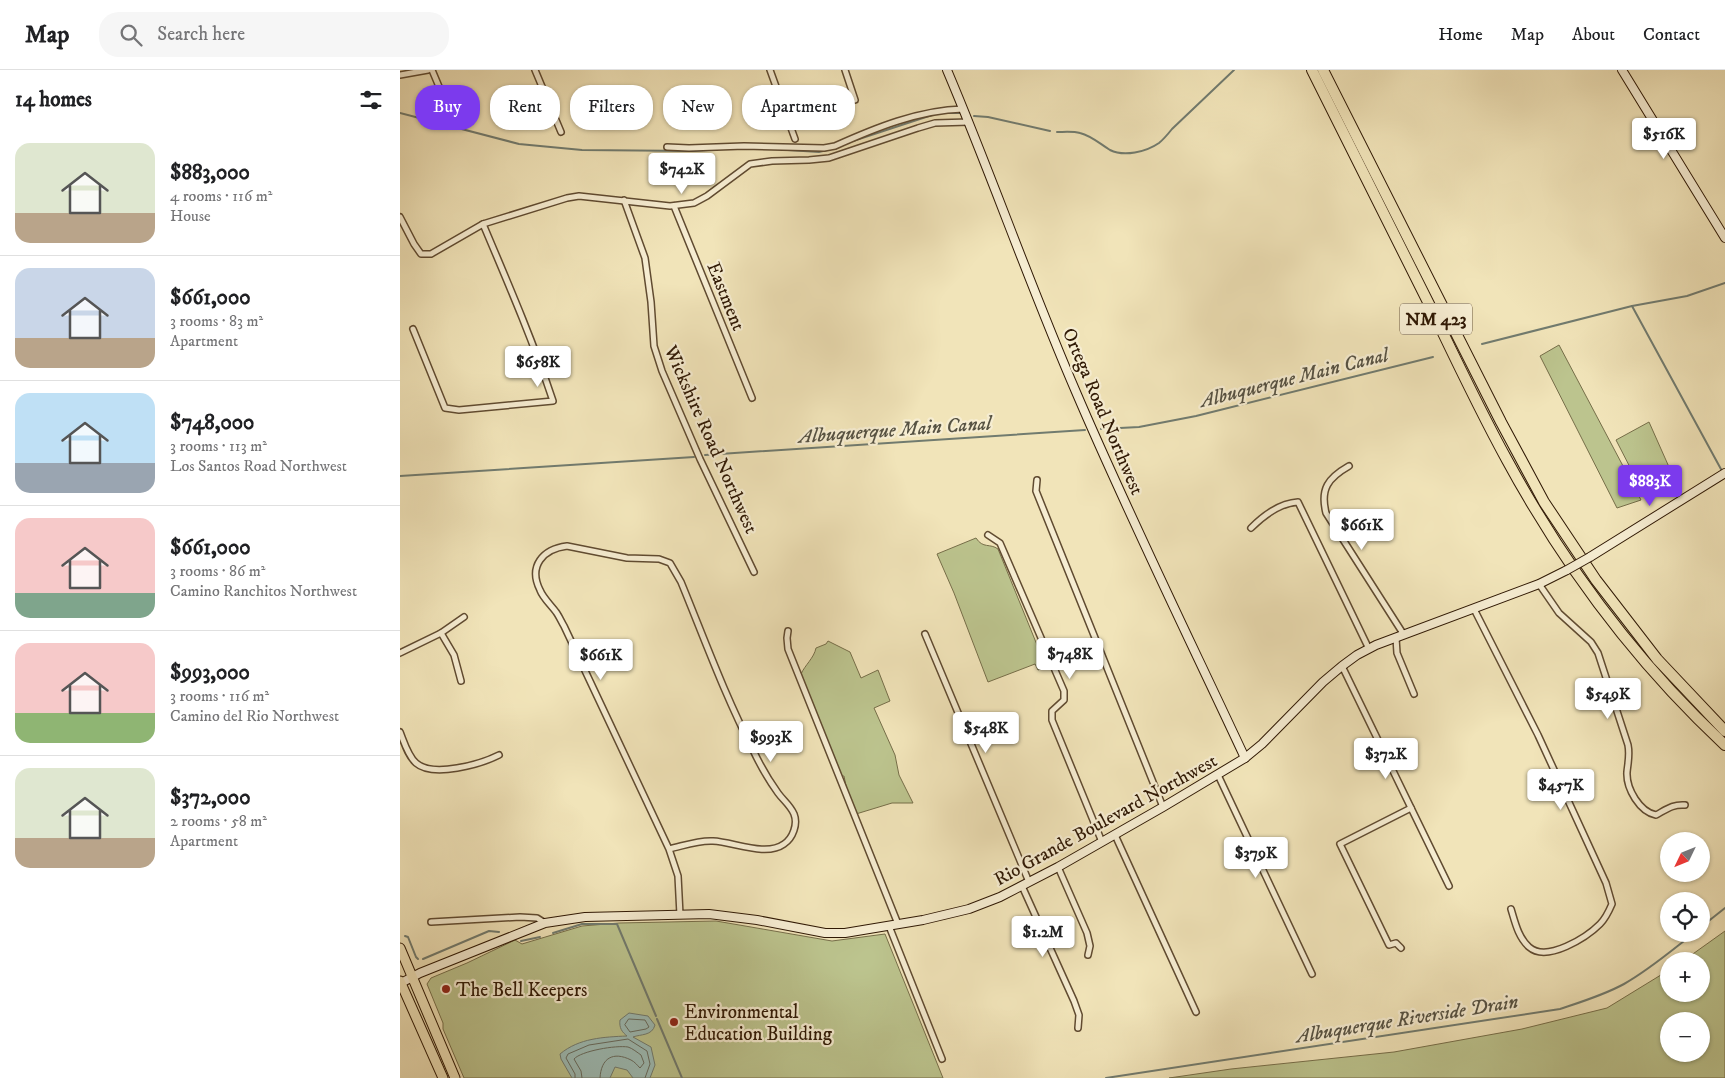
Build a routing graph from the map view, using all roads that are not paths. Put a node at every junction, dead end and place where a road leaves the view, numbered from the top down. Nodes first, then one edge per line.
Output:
1 (430, 70) edge
2 (534, 70) edge
3 (770, 70) edge
4 (845, 70) edge
5 (947, 70) edge
6 (1312, 70) edge
7 (1323, 70) edge
8 (1622, 70) edge
9 (400, 75) edge
10 (438, 85) edge
11 (850, 85) edge
12 (964, 109) junction
13 (969, 122) junction
14 (561, 132) dead end
15 (794, 139) dead end
16 (667, 146) dead end
17 (624, 200) junction
18 (674, 206) junction
19 (400, 216) edge
20 (483, 224) junction
21 (1725, 238) edge
22 (413, 329) dead end
23 (752, 398) dead end
24 (1349, 466) dead end
25 (1723, 475) edge
26 (1037, 480) dead end
27 (1251, 528) dead end
28 (988, 535) dead end
29 (754, 572) dead end
30 (1539, 584) junction
31 (1474, 609) junction
32 (464, 617) dead end
33 (788, 631) dead end
34 (441, 633) junction
35 (925, 634) dead end
36 (1404, 635) junction
37 (1396, 638) junction
38 (1369, 649) junction
39 (400, 653) edge
40 (1342, 666) junction
41 (461, 681) dead end
42 (1414, 694) dead end
43 (1725, 731) edge
44 (400, 732) edge
45 (1725, 746) edge
46 (499, 755) dead end
47 (1245, 758) junction
48 (1218, 776) junction
49 (1685, 805) dead end
50 (1164, 807) junction
51 (1411, 808) junction
52 (1115, 835) junction
53 (1102, 842) junction
54 (669, 850) junction
55 (1058, 867) junction
56 (1026, 884) junction
57 (1449, 886) dead end
58 (1510, 909) dead end
59 (680, 915) junction
60 (431, 922) dead end
61 (545, 923) junction
62 (898, 924) junction
63 (889, 926) junction
64 (400, 948) edge
65 (1401, 948) dead end
66 (1088, 955) dead end
67 (1312, 974) dead end
68 (413, 977) junction
69 (401, 982) edge
70 (1196, 1012) dead end
71 (1078, 1028) dead end
72 (942, 1059) dead end
73 (443, 1078) edge
74 (455, 1078) edge

1 - 9 street
1 - 10 street
2 - 14 street
3 - 15 street
4 - 11 street
5 - 12 street, Ortega Road Northwest
6 - 45 highway, NM 423
7 - 43 highway, NM 423
8 - 21 street
12 - 13 street, Ortega Road Northwest
12 - 16 street
13 - 18 street
13 - 47 street, Ortega Road Northwest
17 - 18 street
17 - 20 street
17 - 29 street, Wickshire Road Northwest
18 - 23 street, Eastment
19 - 20 street
20 - 22 street
24 - 36 street
25 - 30 street, Rio Grande Boulevard Northwest, bridge
26 - 50 street
27 - 38 street
28 - 53 street
30 - 31 street, Rio Grande Boulevard Northwest
30 - 49 street
31 - 36 street, Rio Grande Boulevard Northwest
31 - 58 street
32 - 34 street
33 - 62 street
34 - 39 street
34 - 41 street
35 - 56 street
36 - 37 street, Rio Grande Boulevard Northwest
37 - 38 street, Rio Grande Boulevard Northwest
37 - 42 street
38 - 40 street, Rio Grande Boulevard Northwest
40 - 47 street, Rio Grande Boulevard Northwest
40 - 51 street
44 - 46 street
47 - 48 street, Rio Grande Boulevard Northwest
48 - 50 street, Rio Grande Boulevard Northwest
48 - 67 street
50 - 52 street, Rio Grande Boulevard Northwest
51 - 57 street
51 - 65 street
52 - 53 street, Rio Grande Boulevard Northwest
52 - 70 street
53 - 55 street, Rio Grande Boulevard Northwest
54 - 54 street
54 - 59 street
55 - 56 street, Rio Grande Boulevard Northwest
55 - 66 street
56 - 62 street, Rio Grande Boulevard Northwest
56 - 71 street
59 - 61 street, Rio Grande Boulevard Northwest
59 - 63 street, Rio Grande Boulevard Northwest
60 - 61 street
61 - 68 street, Rio Grande Boulevard Northwest
62 - 63 street, Rio Grande Boulevard Northwest
63 - 72 street
64 - 68 main road
68 - 69 street, Rio Grande Boulevard Northwest
68 - 74 main road
69 - 73 main road

